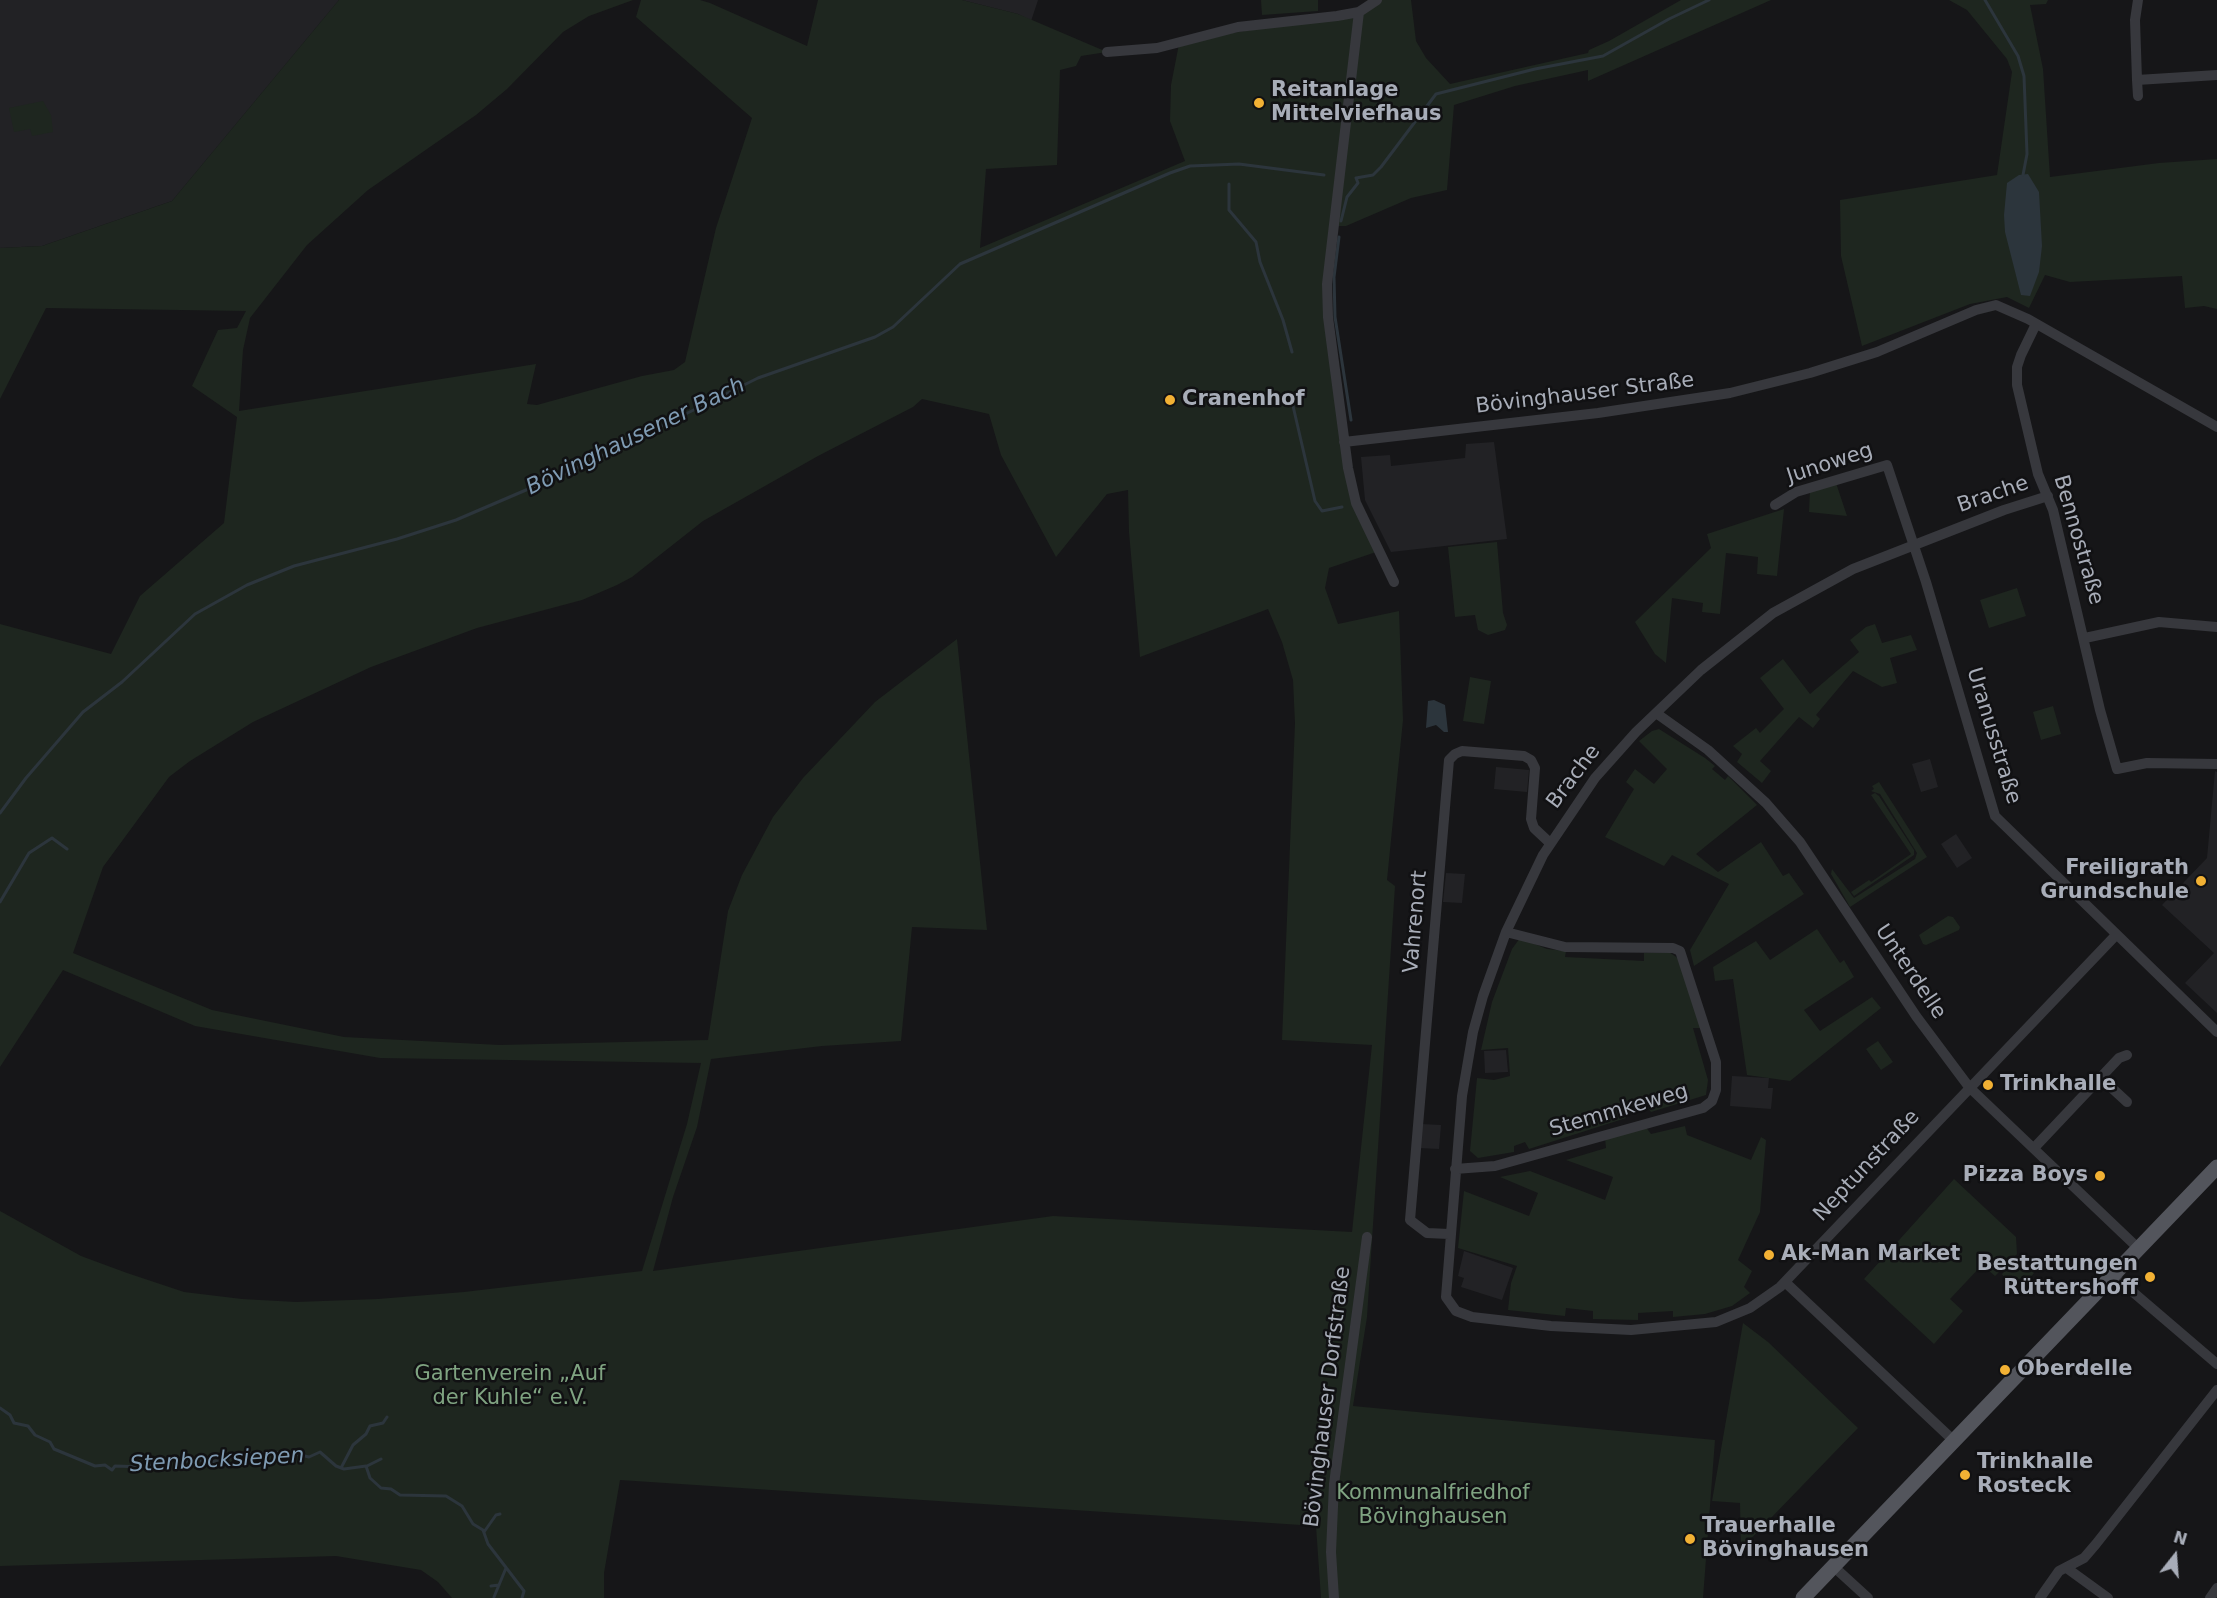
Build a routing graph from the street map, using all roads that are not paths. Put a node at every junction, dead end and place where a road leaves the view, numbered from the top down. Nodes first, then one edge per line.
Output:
1 (1377, 0) edge
2 (2138, 0) edge
3 (1359, 12) junction
4 (1107, 52) dead end
5 (2217, 75) edge
6 (2137, 80) junction
7 (2138, 96) dead end
8 (2036, 324) junction
9 (2217, 427) edge
10 (1344, 442) junction
11 (2048, 496) junction
12 (1775, 505) dead end
13 (1914, 544) junction
14 (1394, 582) dead end
15 (2217, 627) edge
16 (2085, 638) junction
17 (1656, 713) junction
18 (2217, 764) edge
19 (1550, 843) junction
20 (1506, 932) junction
21 (2116, 935) junction
22 (2217, 1032) edge
23 (2127, 1055) dead end
24 (2101, 1077) junction
25 (1969, 1088) junction
26 (2127, 1102) dead end
27 (2034, 1148) junction
28 (2217, 1167) edge
29 (1455, 1168) junction
30 (1449, 1234) junction
31 (1367, 1237) dead end
32 (2139, 1249) junction
33 (2113, 1275) junction
34 (1785, 1282) junction
35 (1456, 1311) joint
36 (2217, 1364) edge
37 (2217, 1390) edge
38 (2212, 1403) edge
39 (1953, 1440) junction
40 (1833, 1566) junction
41 (2067, 1569) junction
42 (2217, 1588) edge
43 (1334, 1598) edge
44 (1803, 1598) edge
45 (1868, 1598) edge
46 (2040, 1598) edge
47 (2108, 1598) edge
48 (2210, 1598) edge

1 - 3 street
2 - 6 street
3 - 4 street
3 - 10 street
5 - 6 street
6 - 7 street
8 - 9 street, Bövinghauser Straße
8 - 10 street, Bövinghauser Straße
8 - 11 street, Bennostraße
10 - 14 street
11 - 13 street, Brache
11 - 16 street, Bennostraße
12 - 13 street, Junoweg
13 - 17 street, Brache
13 - 21 street, Uranusstraße
15 - 16 street
16 - 18 street, Bennostraße
17 - 19 street, Brache
17 - 25 street, Unterdelle
19 - 20 street, Brache
19 - 30 street, Vahrenort
20 - 29 street, Brache
20 - 29 street, Stemmkeweg
21 - 22 street, Uranusstraße
21 - 25 street, Neptunstraße
23 - 24 street
24 - 26 street
24 - 27 street
25 - 27 street, Unterdelle
25 - 34 street, Neptunstraße
27 - 32 street, Unterdelle
28 - 32 main road
29 - 30 street, Brache
30 - 35 street, Brache
31 - 43 street, Bövinghauser Dorfstraße
32 - 33 main road
33 - 36 street
33 - 39 main road
34 - 35 street, Neptunstraße
34 - 39 street
37 - 38 street
38 - 41 street
39 - 40 main road
40 - 44 main road
40 - 45 street
41 - 46 street
41 - 47 street
42 - 48 street

